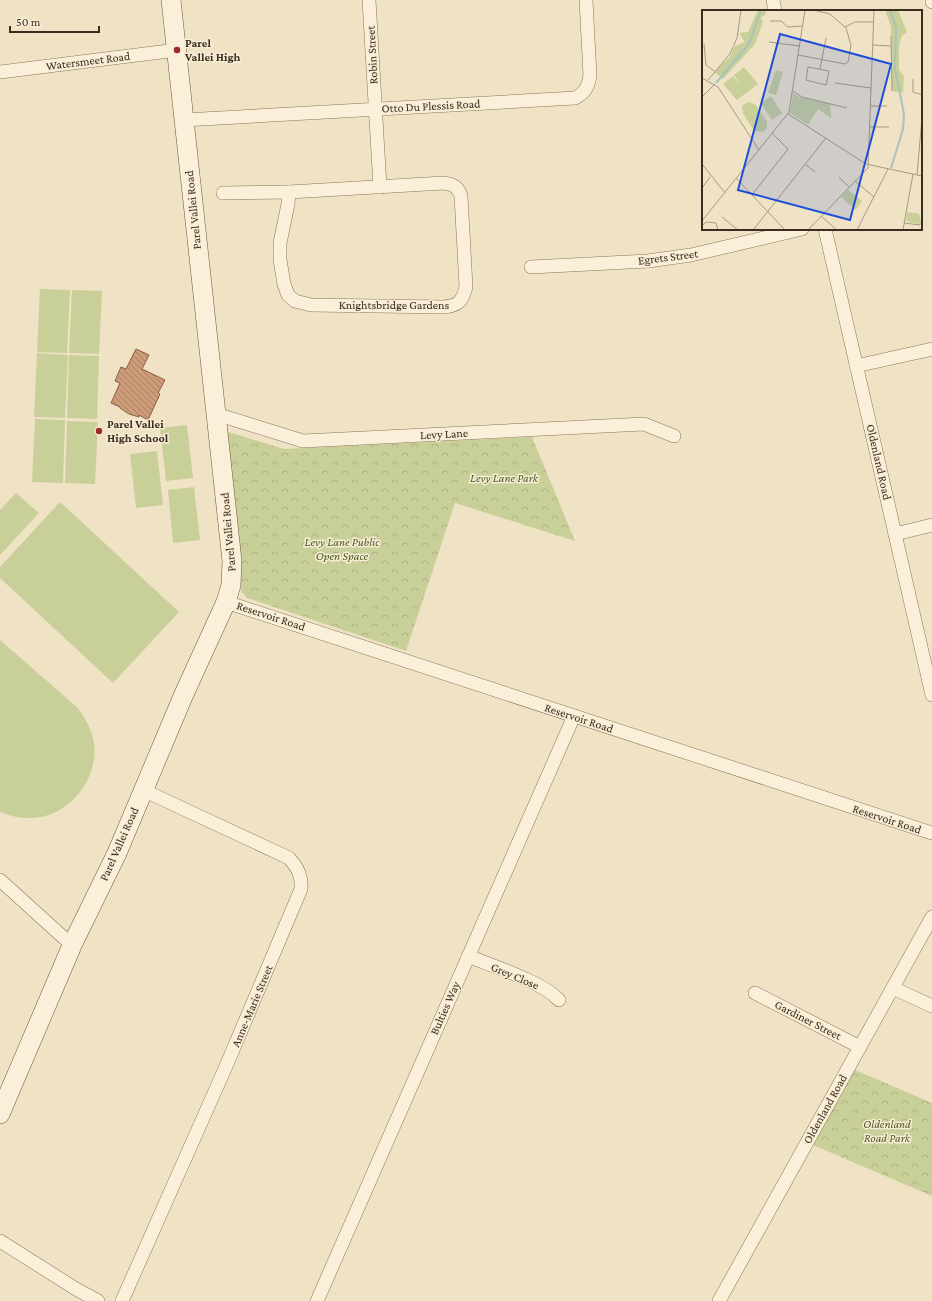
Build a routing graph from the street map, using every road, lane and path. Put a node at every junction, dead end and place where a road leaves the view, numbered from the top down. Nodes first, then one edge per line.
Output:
1 (171, 0) edge
2 (369, 0) edge
3 (586, 0) edge
4 (772, 0) edge
5 (775, 10) edge
6 (177, 50) junction
7 (0, 72) edge
8 (376, 109) junction
9 (184, 120) junction
10 (380, 187) junction
11 (288, 192) junction
12 (223, 193) dead end
13 (798, 230) edge
14 (825, 230) edge
15 (531, 266) dead end
16 (932, 349) edge
17 (856, 366) junction
18 (216, 414) junction
19 (674, 436) dead end
20 (932, 525) edge
21 (895, 534) junction
22 (226, 602) junction
23 (932, 695) edge
24 (574, 716) junction
25 (143, 790) junction
26 (932, 833) edge
27 (0, 880) edge
28 (932, 917) edge
29 (73, 944) junction
30 (468, 956) junction
31 (893, 988) junction
32 (755, 993) dead end
33 (559, 1000) dead end
34 (932, 1006) edge
35 (860, 1047) junction
36 (0, 1114) edge
37 (0, 1241) edge
38 (98, 1301) edge
39 (122, 1301) edge
40 (317, 1301) edge
41 (719, 1301) edge

1 - 6 street, Parel Vallei Road
2 - 8 street, Robin Street
3 - 8 street, Otto Du Plessis Road
4 - 5 street
6 - 7 street, Watersmeet Road
6 - 9 street, Parel Vallei Road
8 - 9 street, Otto Du Plessis Road
8 - 10 street
9 - 18 street, Parel Vallei Road
10 - 11 street, Knightsbridge Gardens
10 - 11 street, Knightsbridge Gardens
11 - 12 street, Knightsbridge Gardens
13 - 15 street, Egrets Street
14 - 17 street, Oldenland Road
16 - 17 street
17 - 21 street, Oldenland Road
18 - 19 street, Levy Lane
18 - 22 street, Parel Vallei Road
20 - 21 street
21 - 23 street, Oldenland Road
22 - 24 street, Reservoir Road
22 - 25 street, Parel Vallei Road
24 - 26 street, Reservoir Road
24 - 30 street, Bulties Way
25 - 29 street, Parel Vallei Road
25 - 39 street, Anne-Marie Street
27 - 29 street
28 - 31 street, Oldenland Road
29 - 36 street, Parel Vallei Road
30 - 33 street, Grey Close
30 - 40 street, Bulties Way
31 - 34 street
31 - 35 street, Oldenland Road
32 - 35 street, Gardiner Street
35 - 41 street, Oldenland Road
37 - 38 street

